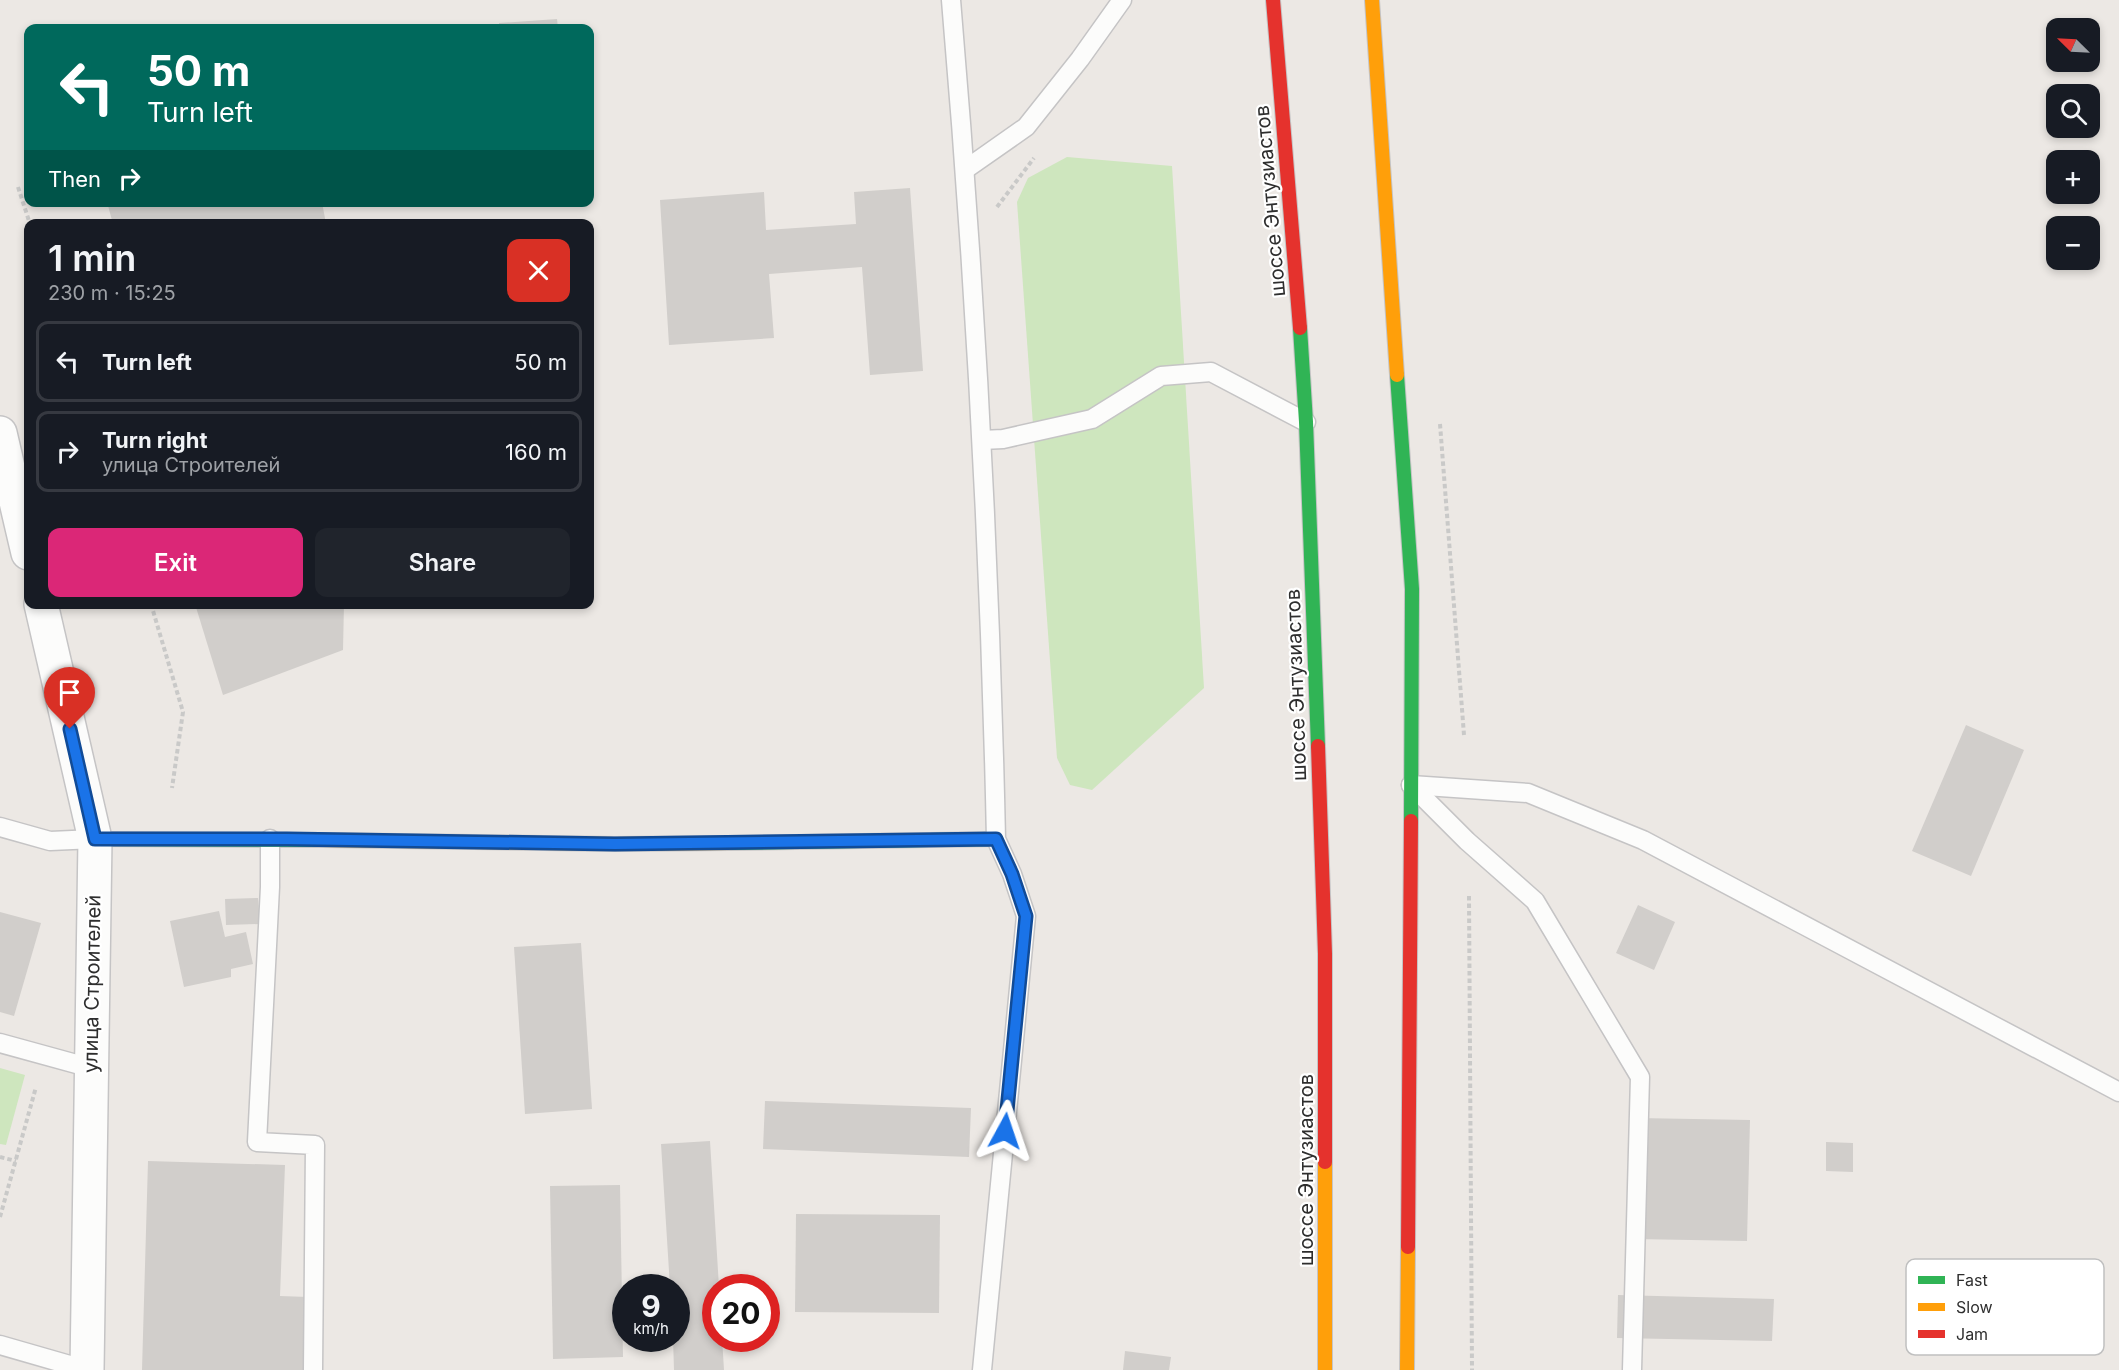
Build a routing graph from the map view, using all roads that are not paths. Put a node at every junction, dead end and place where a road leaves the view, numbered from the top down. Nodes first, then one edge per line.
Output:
1 (951, 0) edge
2 (1122, 0) edge
3 (1273, 0) edge
4 (1372, 0) edge
5 (966, 169) junction
6 (1306, 422) junction
7 (0, 433) edge
8 (982, 440) junction
9 (24, 536) edge
10 (42, 609) edge
11 (1411, 785) junction
12 (0, 827) edge
13 (95, 839) junction
14 (270, 839) junction
15 (996, 839) junction
16 (0, 1043) edge
17 (91, 1068) junction
18 (2119, 1092) edge
19 (0, 1345) edge
20 (87, 1370) edge
21 (313, 1370) edge
22 (982, 1370) edge
23 (1325, 1370) edge
24 (1407, 1370) edge
25 (1632, 1370) edge

1 - 5 lane
2 - 5 lane
3 - 6 main road, шоссе Энтузиастов
4 - 11 main road
5 - 8 lane
6 - 8 lane
6 - 23 main road, шоссе Энтузиастов
7 - 9 street
8 - 15 lane
10 - 13 street, улица Строителей
11 - 18 lane
11 - 24 main road
11 - 25 lane
12 - 13 lane
13 - 14 main road
13 - 17 street, улица Строителей
14 - 15 main road
14 - 21 lane
15 - 22 lane
16 - 17 lane
17 - 20 street, улица Строителей
19 - 20 lane

